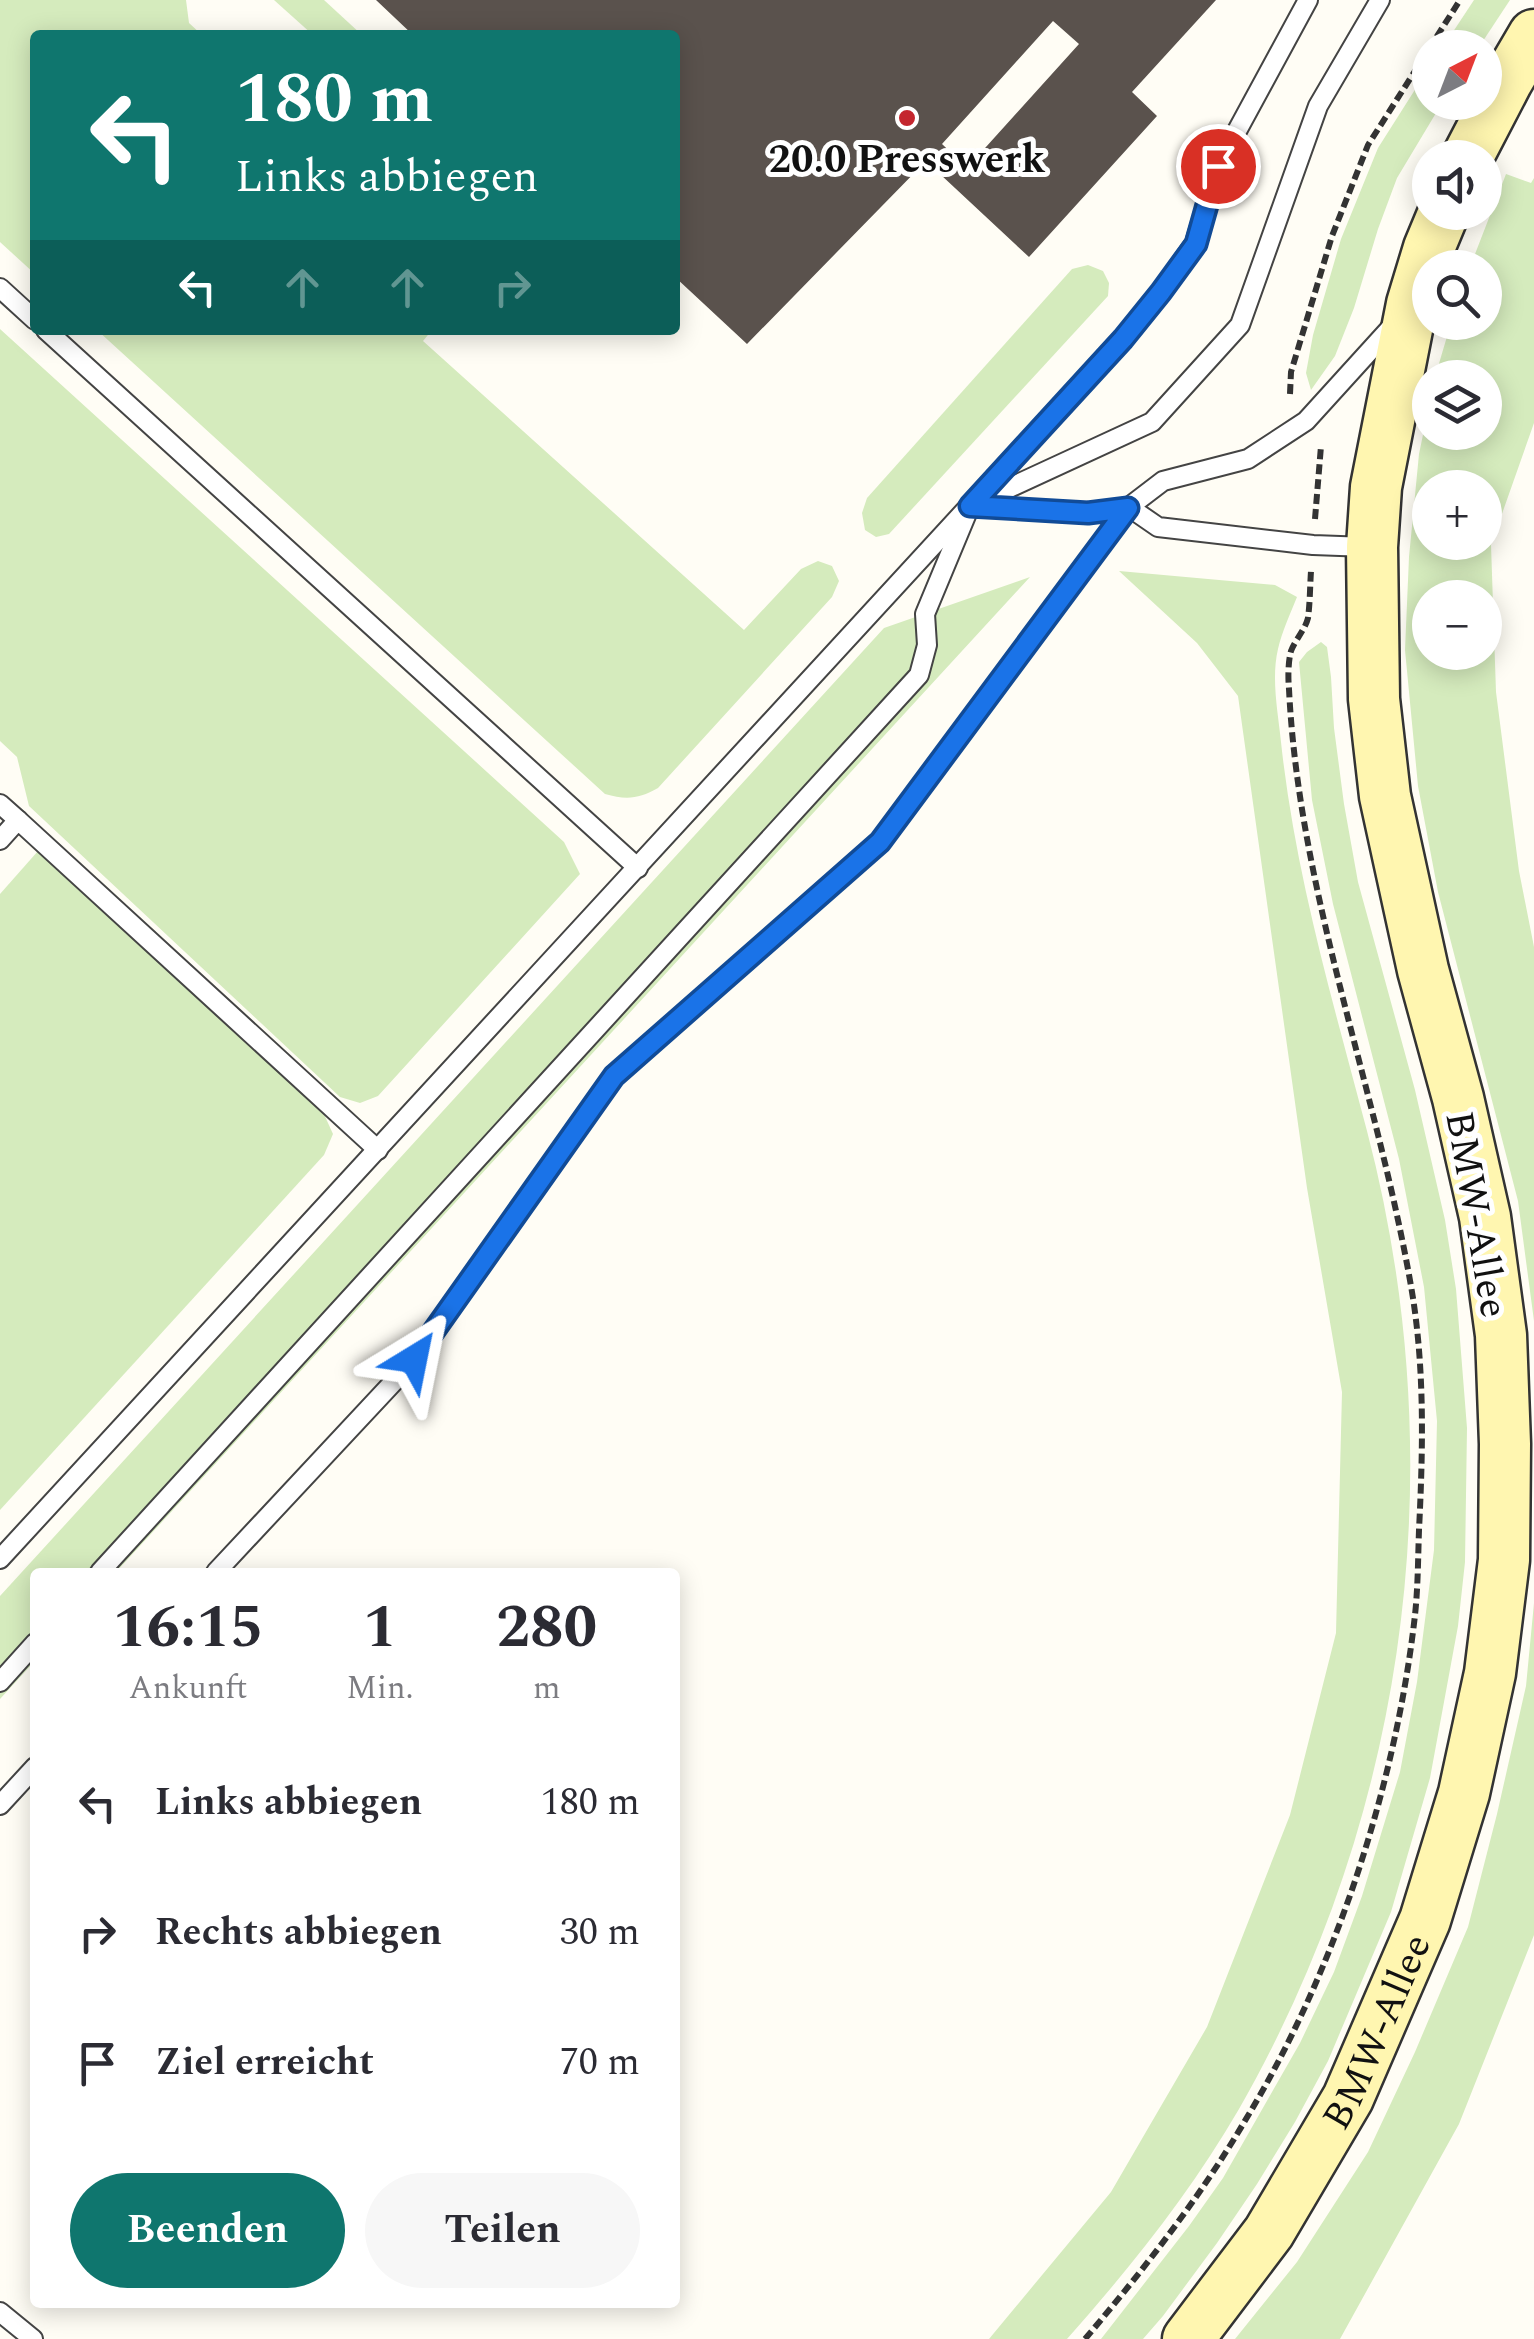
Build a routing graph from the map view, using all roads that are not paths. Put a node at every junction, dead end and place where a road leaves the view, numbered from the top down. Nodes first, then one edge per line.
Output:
1 (1308, 0) edge
2 (1380, 0) edge
3 (1534, 36) edge
4 (1476, 140) edge
5 (0, 288) edge
6 (1412, 304) joint
7 (30, 315) edge
8 (52, 335) edge
9 (970, 506) junction
10 (1128, 508) junction
11 (1372, 547) junction
12 (0, 804) edge
13 (18, 820) junction
14 (0, 840) edge
15 (638, 868) junction
16 (378, 1150) junction
17 (0, 1560) edge
18 (104, 1568) edge
19 (220, 1568) edge
20 (30, 1649) edge
21 (0, 1682) edge
22 (30, 1772) edge
23 (0, 1804) edge
24 (0, 2312) edge
25 (33, 2339) edge
26 (1188, 2339) edge

1 - 9 lane
2 - 9 lane
3 - 4 main road
5 - 7 lane
6 - 10 lane
6 - 11 main road, BMW-Allee
8 - 15 lane
9 - 10 lane
9 - 15 lane
9 - 18 lane
10 - 11 lane
10 - 19 lane
11 - 26 main road, BMW-Allee
12 - 13 lane
13 - 14 lane
13 - 16 lane
15 - 16 lane
16 - 17 lane
20 - 21 lane
22 - 23 lane
24 - 25 lane

